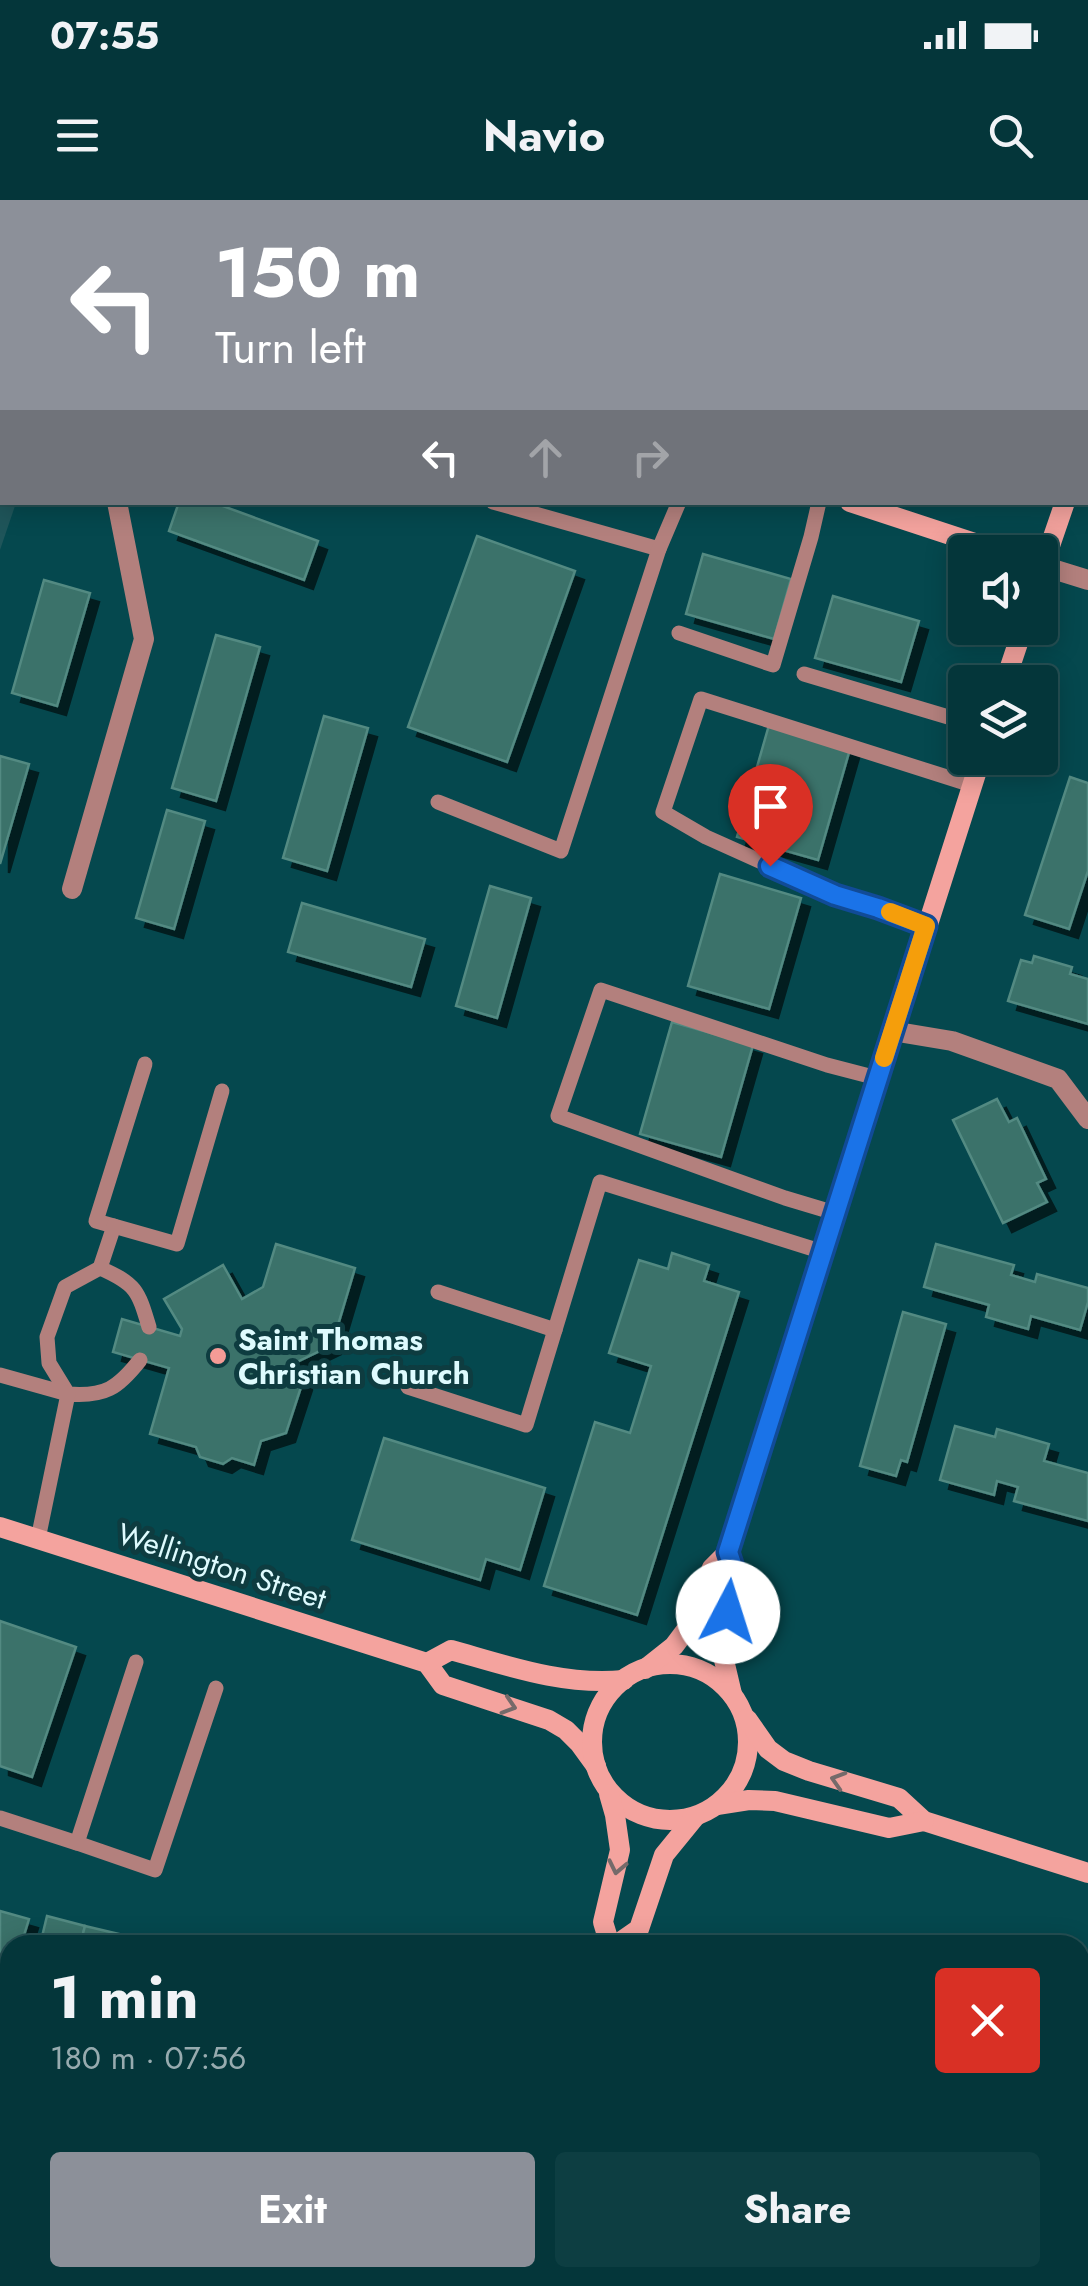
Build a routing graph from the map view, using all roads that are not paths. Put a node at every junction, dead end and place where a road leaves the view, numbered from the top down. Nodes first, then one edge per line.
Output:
1 (118, 505) edge
2 (505, 505) edge
3 (679, 505) edge
4 (818, 505) edge
5 (859, 505) edge
6 (1064, 505) edge
7 (950, 535) edge
8 (1053, 535) edge
9 (659, 549) junction
10 (1058, 572) edge
11 (1088, 580) edge
12 (679, 633) dead end
13 (804, 674) dead end
14 (948, 717) edge
15 (975, 775) edge
16 (972, 784) junction
17 (438, 802) dead end
18 (72, 889) dead end
19 (926, 926) junction
20 (892, 1031) junction
21 (146, 1064) dead end
22 (877, 1078) junction
23 (222, 1091) dead end
24 (1082, 1099) edge
25 (1088, 1119) edge
26 (835, 1214) junction
27 (114, 1226) junction
28 (822, 1252) junction
29 (100, 1268) junction
30 (438, 1292) dead end
31 (149, 1326) dead end
32 (555, 1330) junction
33 (140, 1360) dead end
34 (0, 1374) edge
35 (408, 1387) dead end
36 (68, 1394) junction
37 (0, 1526) edge
38 (38, 1539) junction
39 (728, 1552) junction
40 (136, 1662) dead end
41 (426, 1663) junction
42 (644, 1668) junction
43 (624, 1680) junction
44 (216, 1688) dead end
45 (732, 1694) junction
46 (744, 1716) junction
47 (596, 1766) junction
48 (607, 1788) junction
49 (718, 1805) junction
50 (695, 1817) junction
51 (0, 1818) edge
52 (924, 1821) junction
53 (77, 1844) junction
54 (1088, 1874) edge
55 (609, 1935) edge
56 (629, 1935) edge

1 - 18 street
2 - 9 lane
3 - 9 lane
4 - 12 lane
5 - 7 street
6 - 8 street
9 - 17 lane
10 - 11 street
13 - 14 lane
15 - 16 street
16 - 19 street
16 - 19 lane
19 - 20 street
20 - 22 street
20 - 24 street
21 - 27 lane
22 - 26 street
22 - 26 lane
23 - 27 lane
24 - 25 street
26 - 28 street
27 - 29 lane
28 - 32 lane
28 - 39 street
29 - 31 lane
29 - 36 lane
30 - 32 lane
32 - 35 lane
33 - 36 lane
34 - 36 lane
36 - 38 lane
37 - 38 street, Wellington Street
38 - 41 street, Wellington Street
39 - 42 street
39 - 45 street
40 - 53 lane
41 - 43 street, Wellington Street
41 -> 47 street, Wellington Street
42 - 43 street
42 - 45 street
43 - 47 street
44 - 53 lane
45 - 46 street
46 - 49 street
52 -> 46 street
47 - 48 street
48 - 50 street
48 -> 55 street
49 - 50 street
49 - 52 street
50 - 56 street
51 - 53 lane
52 - 54 street

